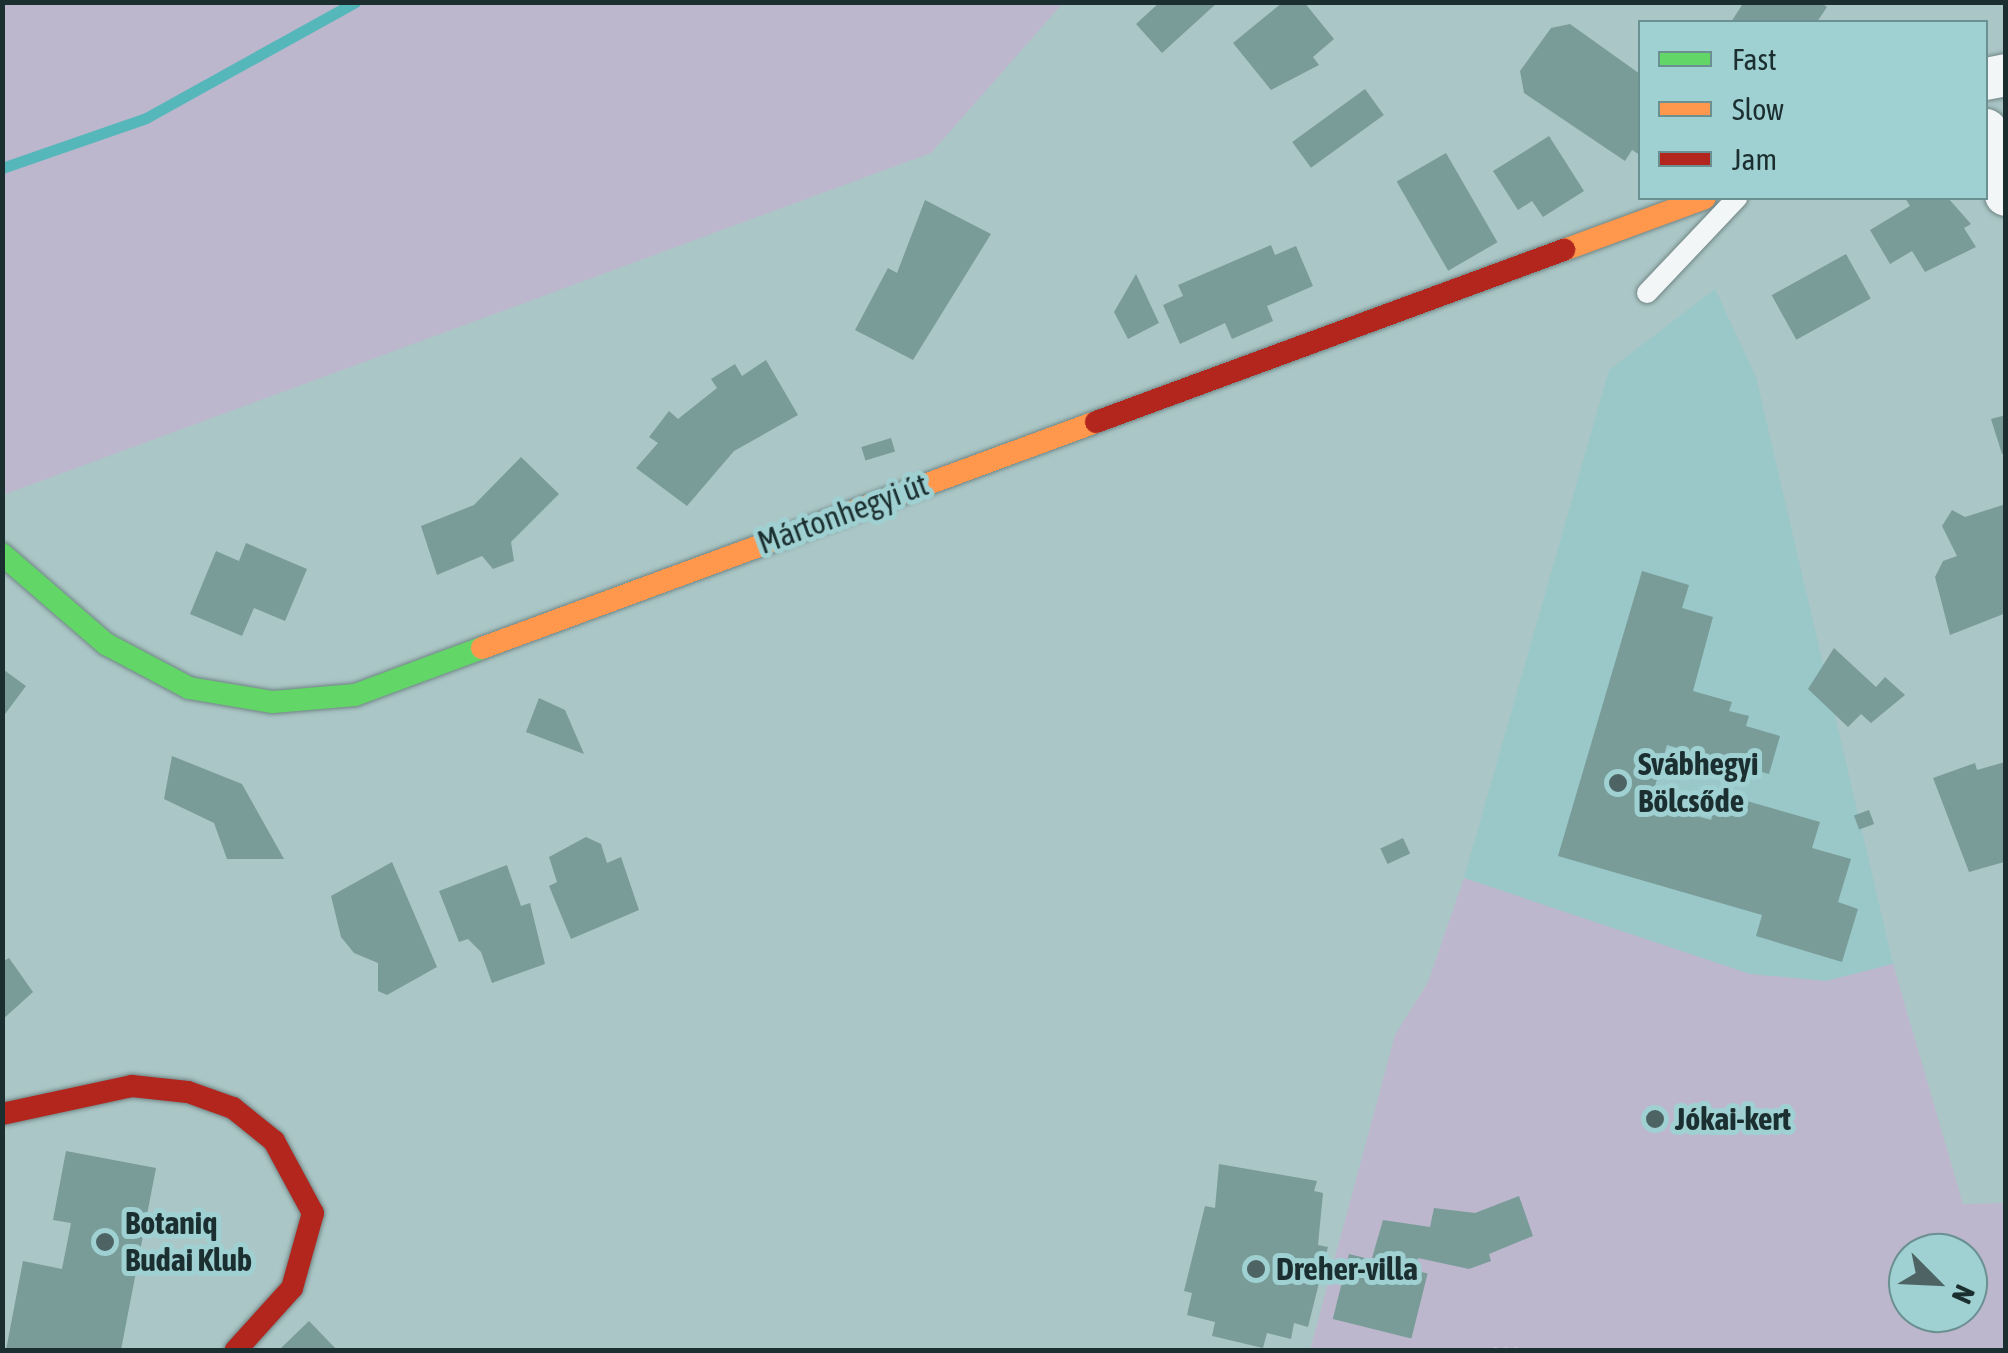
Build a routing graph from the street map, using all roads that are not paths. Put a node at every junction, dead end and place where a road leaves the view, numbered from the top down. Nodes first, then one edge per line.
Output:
1 (1988, 136) edge
2 (2006, 195) edge
3 (1700, 200) edge
4 (1734, 200) edge
5 (1647, 293) dead end
6 (2, 554) edge
7 (2, 1114) edge
8 (236, 1350) edge

1 - 2 street
3 - 6 street, Mártonhegyi út
4 - 5 lane
7 - 8 street

